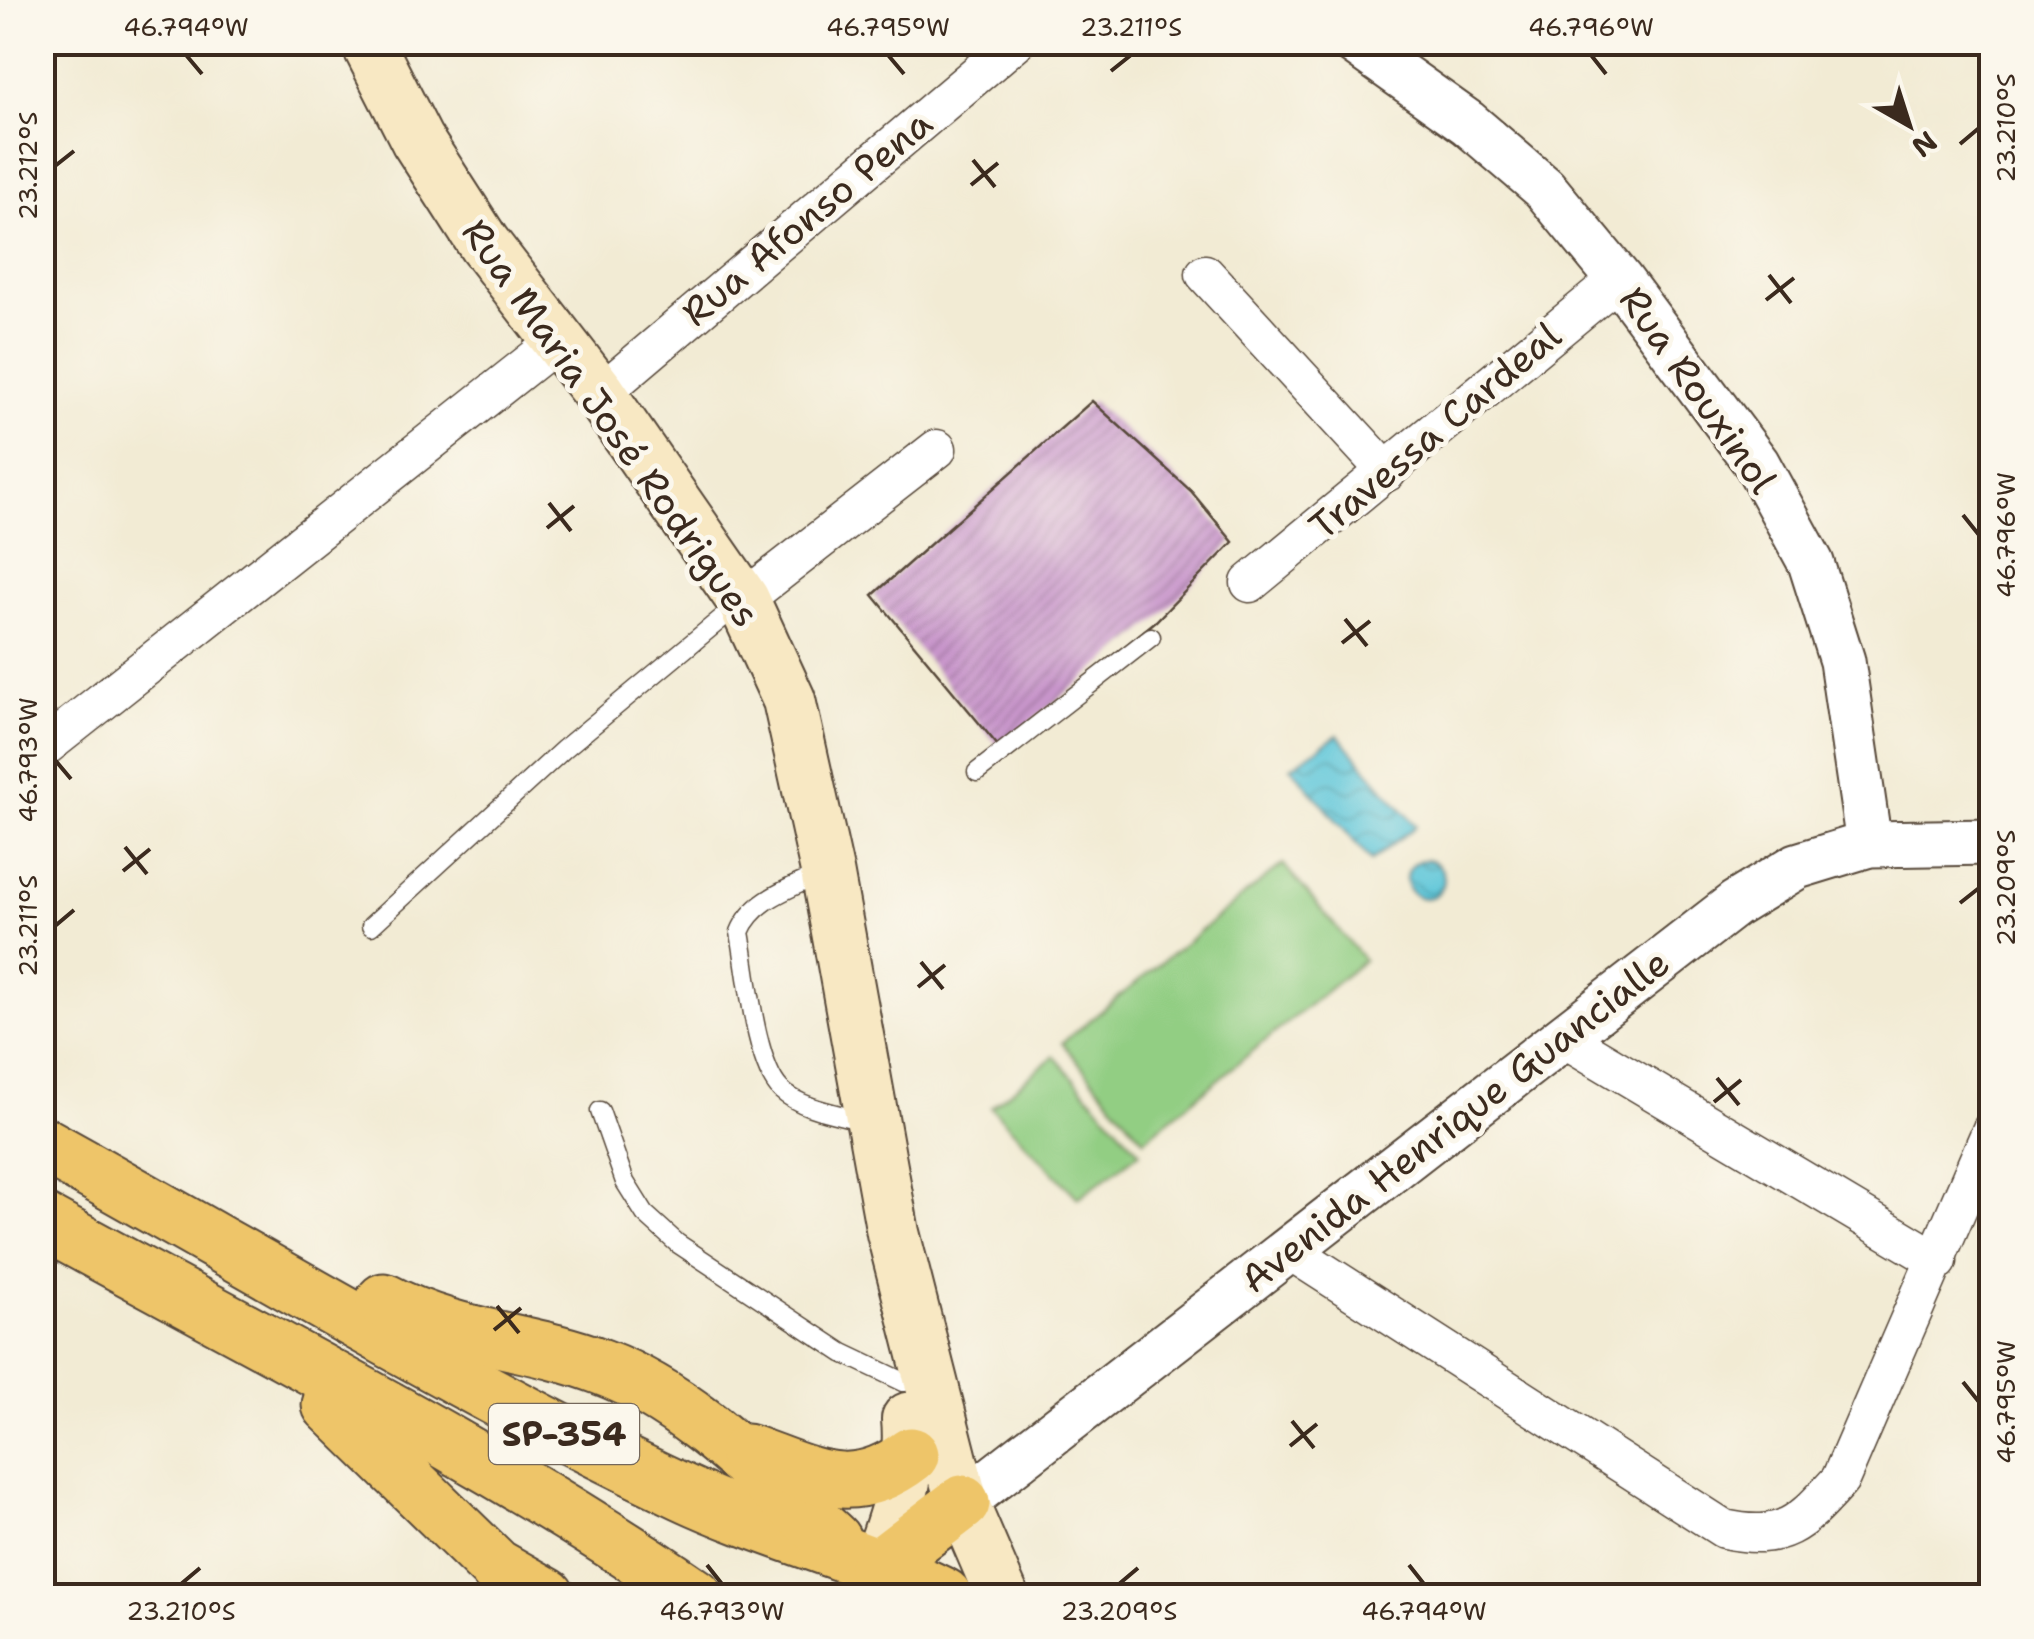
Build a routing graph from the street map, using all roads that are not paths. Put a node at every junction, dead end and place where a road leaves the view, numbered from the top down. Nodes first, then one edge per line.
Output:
1 (366, 42) edge
2 (1015, 42) edge
3 (1354, 42) edge
4 (1205, 274) dead end
5 (1619, 278) junction
6 (560, 340) junction
7 (600, 394) junction
8 (937, 449) dead end
9 (1387, 472) junction
10 (1250, 582) dead end
11 (743, 600) junction
12 (1151, 638) dead end
13 (42, 749) edge
14 (977, 772) dead end
15 (1992, 842) edge
16 (1868, 844) junction
17 (827, 871) junction
18 (370, 926) dead end
19 (1562, 1037) junction
20 (600, 1111) dead end
21 (874, 1124) junction
22 (1992, 1129) edge
23 (42, 1144) edge
24 (42, 1221) edge
25 (204, 1232) junction
26 (893, 1234) junction
27 (1289, 1250) junction
28 (1938, 1261) junction
29 (234, 1327) junction
30 (904, 1382) junction
31 (726, 1445) junction
32 (911, 1454) junction
33 (962, 1503) junction
34 (865, 1573) edge
35 (547, 1596) edge
36 (695, 1596) edge
37 (944, 1596) edge
38 (1002, 1596) edge

1 - 6 main road, Rua Maria José Rodrigues
2 - 7 street, Rua Afonso Pena
3 - 5 street, Rua Rouxinol
4 - 9 street
5 - 9 street, Travessa Cardeal
5 - 16 street, Rua Rouxinol
6 - 7 main road, Rua Maria José Rodrigues
6 - 13 street
7 - 11 main road, Rua Maria José Rodrigues
8 - 11 street
9 - 10 street, Travessa Cardeal
11 - 17 main road, Rua Maria José Rodrigues
11 - 18 lane
12 - 14 lane
15 - 16 street, Avenida Henrique Guancialle
16 - 19 street, Avenida Henrique Guancialle
17 - 21 main road, Rua Maria José Rodrigues
17 - 21 lane
19 - 27 street, Avenida Henrique Guancialle
19 - 28 street
20 - 30 lane
21 - 26 main road, Rua Maria José Rodrigues
22 - 28 street
23 - 25 main road, SP-354
24 - 29 main road, SP-354
25 - 31 main road, SP-354
25 - 34 main road, SP-354
26 - 30 main road
26 - 33 main road
27 - 28 street
27 - 33 street, Avenida Henrique Guancialle
29 - 35 main road, SP-354
29 - 36 main road, SP-354
30 - 32 main road
31 - 32 main road
31 - 34 main road, SP-354
32 - 34 main road
33 - 34 main road
33 - 38 main road
34 - 37 main road, SP-354

